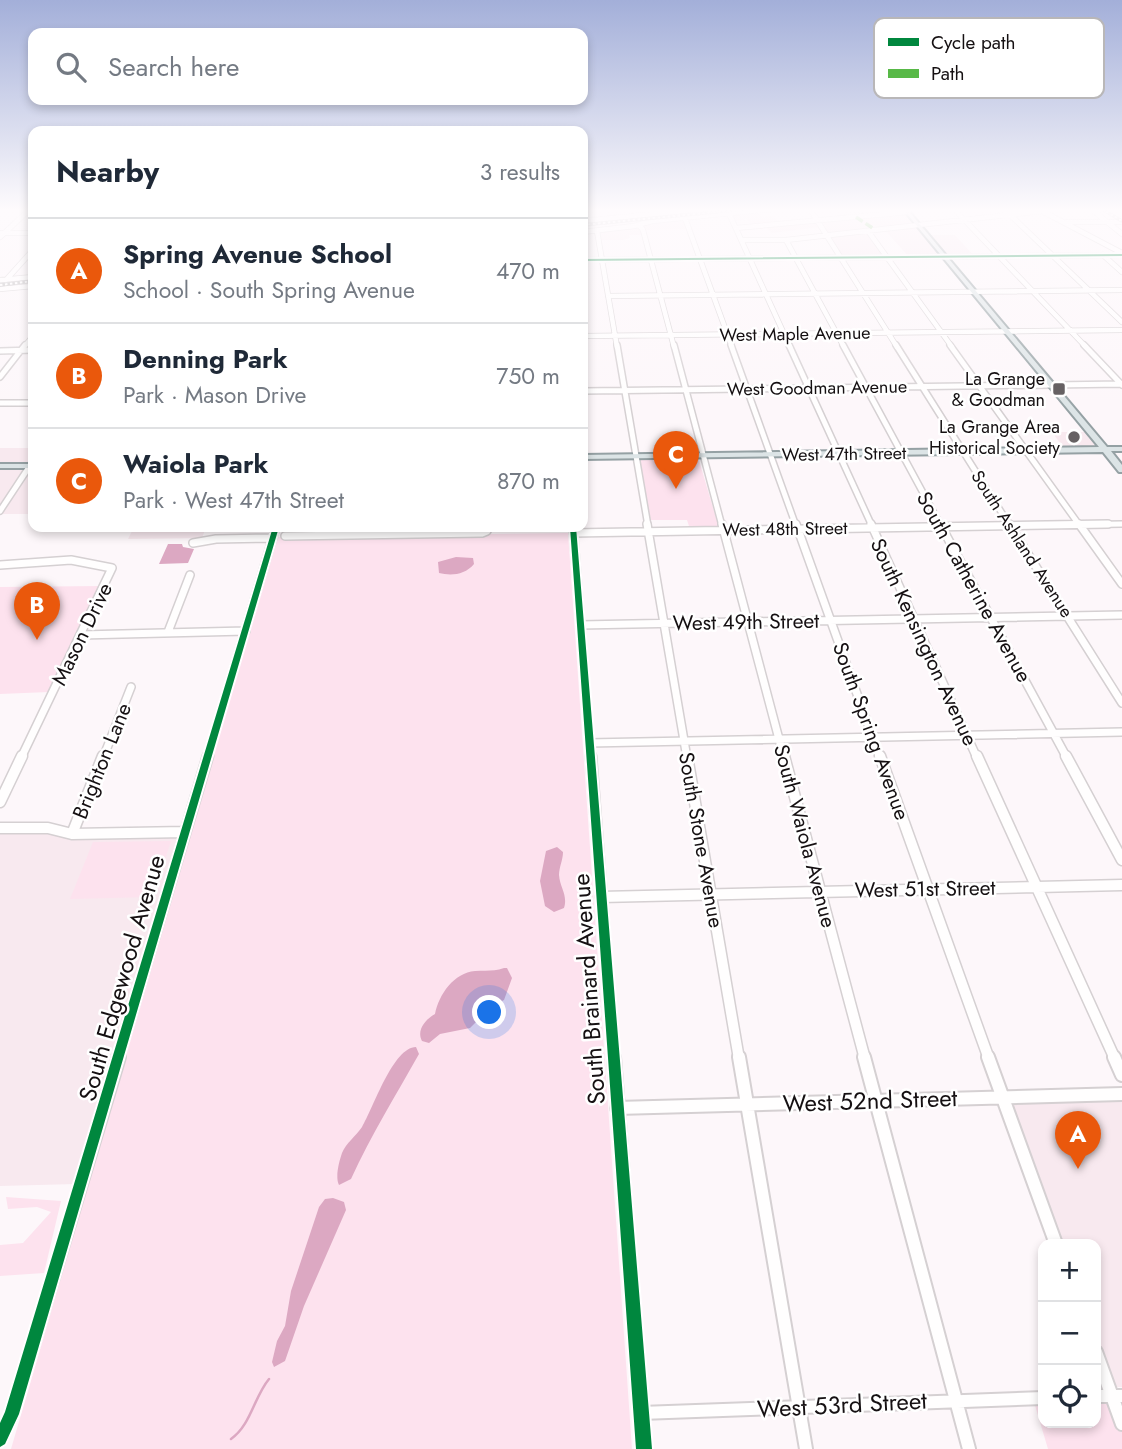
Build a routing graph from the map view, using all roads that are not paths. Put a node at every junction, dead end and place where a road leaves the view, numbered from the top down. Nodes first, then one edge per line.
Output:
1 (605, 277) edge
2 (656, 277) edge
3 (707, 277) edge
4 (758, 277) edge
5 (805, 277) edge
6 (854, 277) edge
7 (900, 277) edge
8 (962, 277) edge
9 (1019, 277) edge
10 (1075, 277) edge
11 (28, 278) edge
12 (3, 280) edge
13 (28, 286) edge
14 (0, 289) edge
15 (1090, 290) junction
16 (1122, 290) edge
17 (1033, 291) junction
18 (975, 292) junction
19 (864, 293) junction
20 (912, 293) junction
21 (766, 294) junction
22 (814, 294) junction
23 (661, 295) junction
24 (714, 295) junction
25 (608, 296) junction
26 (1122, 322) edge
27 (1122, 330) edge
28 (1070, 331) junction
29 (941, 332) junction
30 (1008, 332) junction
31 (889, 333) junction
32 (784, 334) junction
33 (836, 334) junction
34 (727, 335) junction
35 (588, 336) edge
36 (614, 336) junction
37 (671, 336) junction
38 (28, 342) edge
39 (22, 350) junction
40 (28, 350) edge
41 (0, 351) edge
42 (0, 377) edge
43 (1052, 385) junction
44 (1122, 385) edge
45 (979, 386) junction
46 (865, 387) junction
47 (922, 387) junction
48 (808, 388) junction
49 (747, 389) junction
50 (685, 390) junction
51 (588, 391) edge
52 (624, 391) junction
53 (28, 403) edge
54 (0, 404) edge
55 (1105, 449) junction
56 (1122, 449) edge
57 (1025, 451) junction
58 (962, 452) junction
59 (901, 453) junction
60 (838, 454) junction
61 (771, 455) junction
62 (704, 456) junction
63 (588, 457) edge
64 (635, 457) junction
65 (28, 464) edge
66 (0, 466) edge
67 (28, 470) edge
68 (1122, 470) edge
69 (0, 511) edge
70 (1122, 524) edge
71 (1011, 525) junction
72 (1080, 525) junction
73 (941, 526) junction
74 (872, 528) junction
75 (798, 529) junction
76 (588, 530) edge
77 (723, 530) junction
78 (648, 531) junction
79 (275, 532) edge
80 (320, 532) edge
81 (385, 532) edge
82 (573, 532) edge
83 (285, 536) dead end
84 (319, 536) junction
85 (273, 538) junction
86 (193, 543) dead end
87 (0, 565) edge
88 (190, 575) dead end
89 (1122, 584) edge
90 (1122, 615) edge
91 (1068, 616) junction
92 (990, 617) junction
93 (913, 619) junction
94 (831, 620) junction
95 (748, 622) junction
96 (665, 623) junction
97 (580, 625) junction
98 (246, 631) junction
99 (168, 632) junction
100 (81, 635) junction
101 (131, 687) dead end
102 (1122, 703) edge
103 (1122, 732) edge
104 (1053, 734) junction
105 (967, 735) junction
106 (873, 737) junction
107 (778, 738) junction
108 (684, 741) junction
109 (589, 743) junction
110 (0, 802) edge
111 (0, 828) edge
112 (185, 832) junction
113 (72, 834) junction
114 (1122, 860) edge
115 (1122, 885) edge
116 (1036, 887) junction
117 (928, 889) junction
118 (820, 892) junction
119 (710, 894) junction
120 (601, 897) junction
121 (1122, 1075) edge
122 (1122, 1094) edge
123 (1002, 1097) junction
124 (875, 1101) junction
125 (746, 1104) junction
126 (617, 1108) junction
127 (1054, 1239) edge
128 (1101, 1362) edge
129 (1117, 1396) edge
130 (1038, 1398) edge
131 (956, 1401) junction
132 (799, 1408) junction
133 (641, 1413) junction
134 (1122, 1424) edge
135 (0, 1439) edge
136 (643, 1449) edge
137 (806, 1449) edge
138 (969, 1449) edge

1 - 25 street, South Stone Avenue
2 - 23 street, South Waiola Avenue
3 - 24 street, South Spring Avenue
4 - 21 street, South Kensington Avenue
5 - 22 street, South Catherine Avenue
6 - 19 street, South Ashland Avenue
7 - 20 street
8 - 18 main road
9 - 17 street
10 - 15 street
11 - 12 street
13 - 14 street
15 - 16 street
15 - 17 street
15 - 26 street
17 - 18 street
17 - 28 street
18 - 20 street
18 - 30 main road
19 - 20 street
19 - 22 street
19 - 31 street, South Ashland Avenue
20 - 29 street
21 - 22 street
21 - 24 street
21 - 32 street, South Kensington Avenue
22 - 33 street, South Catherine Avenue
23 - 24 street
23 - 25 street
23 - 37 street, South Waiola Avenue
24 - 34 street, South Spring Avenue
25 - 36 street, South Stone Avenue
27 - 28 street, West Maple Avenue
28 - 30 street, West Maple Avenue
28 - 44 street
29 - 30 street, West Maple Avenue
29 - 31 street, West Maple Avenue
29 - 45 street
30 - 43 main road
31 - 33 street, West Maple Avenue
31 - 47 street, South Ashland Avenue
32 - 33 street, West Maple Avenue
32 - 34 street, West Maple Avenue
32 - 48 street, South Kensington Avenue
33 - 46 street, South Catherine Avenue
34 - 37 street, West Maple Avenue
34 - 49 street, South Spring Avenue
35 - 36 street, West Maple Avenue
36 - 37 street, West Maple Avenue
36 - 52 street, South Stone Avenue
37 - 50 street, South Waiola Avenue
38 - 39 street
39 - 40 street
39 - 41 street
39 - 42 street
43 - 44 street, West Goodman Avenue
43 - 45 street, West Goodman Avenue
43 - 55 main road
45 - 47 street, West Goodman Avenue
45 - 57 street
46 - 47 street, West Goodman Avenue
46 - 48 street, West Goodman Avenue
46 - 59 street, South Catherine Avenue
47 - 58 street, South Ashland Avenue
48 - 49 street, West Goodman Avenue
48 - 60 street, South Kensington Avenue
49 - 50 street, West Goodman Avenue
49 - 61 street, South Spring Avenue
50 - 52 street, West Goodman Avenue
50 - 62 street, South Waiola Avenue
51 - 52 street, West Goodman Avenue
52 - 64 street, South Stone Avenue
53 - 54 street
55 - 56 main road, West 47th Street
55 - 57 main road, West 47th Street
55 - 68 main road
57 - 58 main road, West 47th Street
57 - 72 street
58 - 59 main road, West 47th Street
58 - 71 street, South Ashland Avenue
59 - 60 main road, West 47th Street
59 - 73 street, South Catherine Avenue
60 - 61 main road, West 47th Street
60 - 74 street, South Kensington Avenue
61 - 62 main road, West 47th Street
61 - 75 street, South Spring Avenue
62 - 64 main road, West 47th Street
62 - 77 street, South Waiola Avenue
63 - 64 main road, West 47th Street
64 - 78 street, South Stone Avenue
65 - 66 main road
67 - 69 street
70 - 72 street, West 48th Street
71 - 72 street, West 48th Street
71 - 73 street, West 48th Street
71 - 91 street, South Ashland Avenue
72 - 89 street
73 - 74 street, West 48th Street
73 - 92 street, South Catherine Avenue
74 - 75 street, West 48th Street
74 - 93 street, South Kensington Avenue
75 - 77 street, West 48th Street
75 - 94 street, South Spring Avenue
76 - 78 street, West 48th Street
77 - 78 street, West 48th Street
77 - 95 street, South Waiola Avenue
78 - 96 street, South Stone Avenue
79 - 85 street, South Edgewood Avenue
80 - 84 street
81 - 84 street
82 - 97 street, South Brainard Avenue
83 - 84 street
85 - 86 street
85 - 98 street, South Edgewood Avenue
87 - 100 street, Mason Drive
88 - 99 street
90 - 91 street, West 49th Street
91 - 92 street, West 49th Street
91 - 102 street, South Ashland Avenue
92 - 93 street, West 49th Street
92 - 104 street, South Catherine Avenue
93 - 94 street, West 49th Street
93 - 105 street, South Kensington Avenue
94 - 95 street, West 49th Street
94 - 106 street, South Spring Avenue
95 - 96 street, West 49th Street
95 - 107 street, South Waiola Avenue
96 - 97 street, West 49th Street
96 - 108 street, South Stone Avenue
97 - 109 street, South Brainard Avenue
98 - 99 street
98 - 112 street, South Edgewood Avenue
99 - 100 street
100 - 110 street, Mason Drive
101 - 113 street, Brighton Lane
103 - 104 street
104 - 105 street
104 - 114 street, South Catherine Avenue
105 - 106 street
105 - 116 street, South Kensington Avenue
106 - 107 street
106 - 117 street, South Spring Avenue
107 - 108 street
107 - 118 street, South Waiola Avenue
108 - 109 street
108 - 119 street, South Stone Avenue
109 - 120 street, South Brainard Avenue
111 - 113 street
112 - 113 street
112 - 135 street, South Edgewood Avenue
115 - 116 street, West 51st Street
116 - 117 street, West 51st Street
116 - 121 street, South Kensington Avenue
117 - 118 street, West 51st Street
117 - 123 street, South Spring Avenue
118 - 119 street, West 51st Street
118 - 124 street, South Waiola Avenue
119 - 120 street, West 51st Street
119 - 125 street, South Stone Avenue
120 - 126 street, South Brainard Avenue
122 - 123 street, West 52nd Street
123 - 124 street, West 52nd Street
123 - 127 street, South Spring Avenue
124 - 125 street, West 52nd Street
124 - 131 street, South Waiola Avenue
125 - 126 street, West 52nd Street
125 - 132 street, South Stone Avenue
126 - 133 street, South Brainard Avenue
128 - 129 street
129 - 134 street
130 - 131 street, West 53rd Street
131 - 132 street, West 53rd Street
131 - 138 street, South Waiola Avenue
132 - 133 street, West 53rd Street
132 - 137 street, South Stone Avenue
133 - 136 street, South Brainard Avenue

